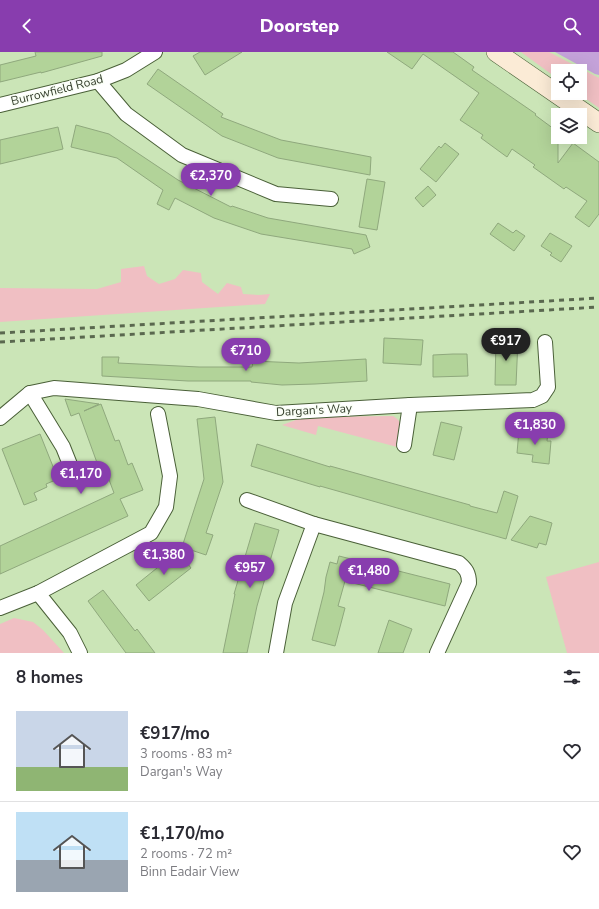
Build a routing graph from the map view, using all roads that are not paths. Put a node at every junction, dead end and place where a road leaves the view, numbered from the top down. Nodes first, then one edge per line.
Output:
1 (155, 52) edge
2 (496, 52) edge
3 (98, 82) junction
4 (0, 105) edge
5 (599, 123) edge
6 (331, 199) dead end
7 (545, 342) dead end
8 (30, 393) junction
9 (410, 405) junction
10 (158, 414) dead end
11 (0, 418) edge
12 (404, 445) dead end
13 (75, 477) dead end
14 (247, 500) dead end
15 (314, 524) junction
16 (38, 592) junction
17 (0, 608) edge
18 (80, 653) edge
19 (276, 653) edge
20 (436, 653) edge

1 - 3 street, Burrowfield Road
2 - 5 main road
3 - 4 street, Burrowfield Road
3 - 6 street
7 - 9 street, Dargan's Way
8 - 9 street, Dargan's Way
8 - 11 street
8 - 13 street
9 - 12 street
10 - 16 street
14 - 15 street
15 - 19 street
15 - 20 street
16 - 17 street
16 - 18 street

